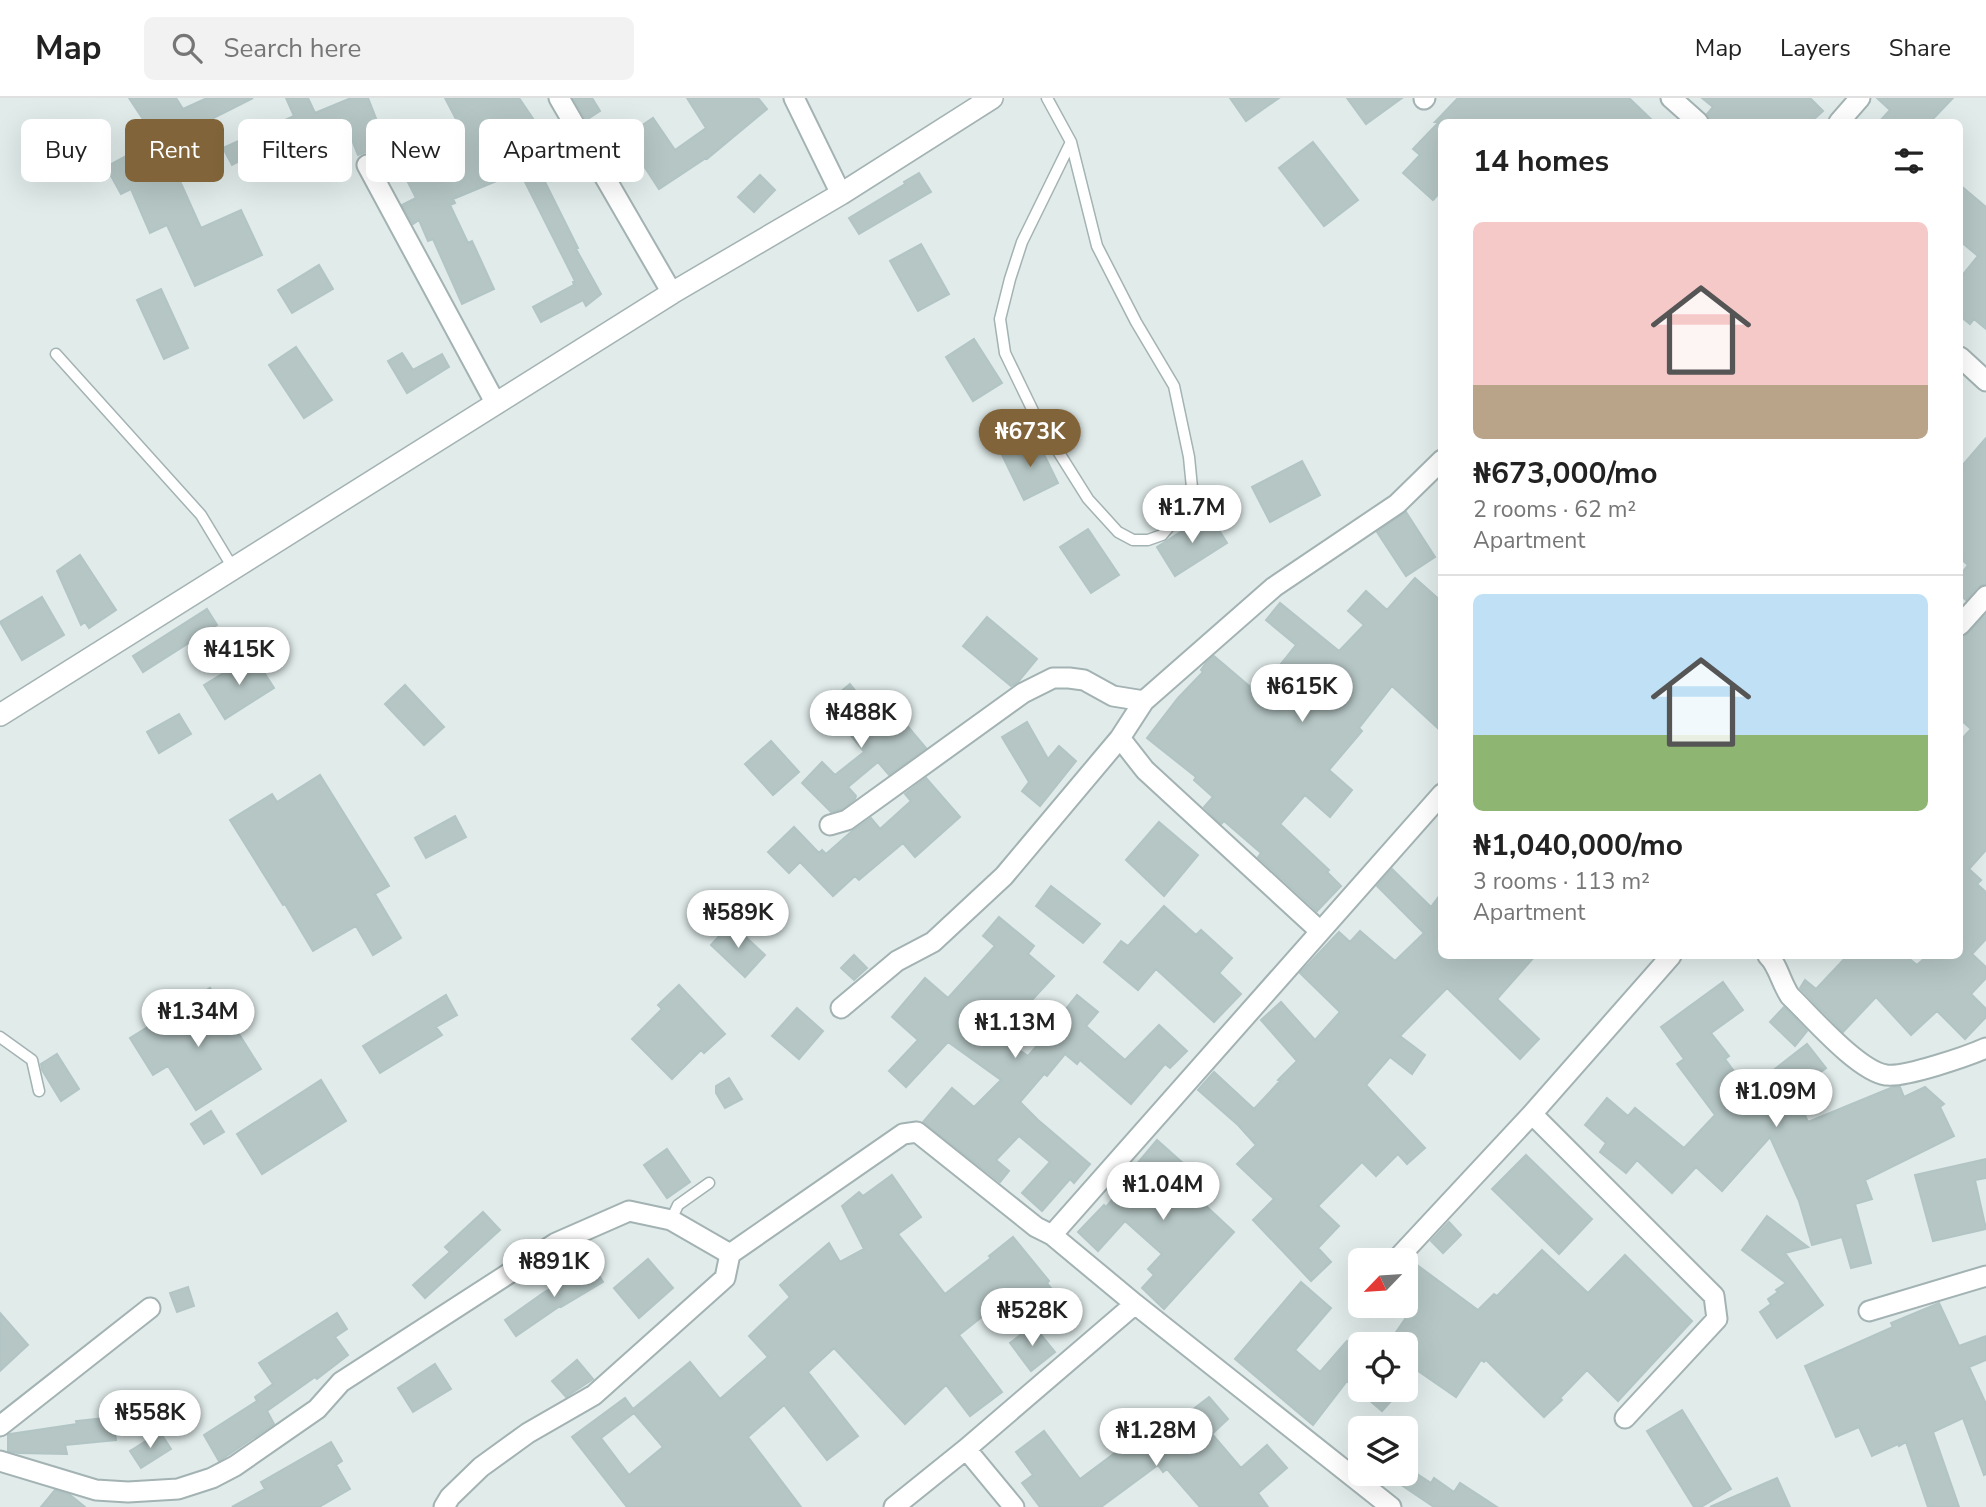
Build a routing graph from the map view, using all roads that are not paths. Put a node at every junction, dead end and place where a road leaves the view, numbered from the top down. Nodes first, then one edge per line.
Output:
1 (559, 98) edge
2 (794, 98) edge
3 (992, 98) edge
4 (1047, 98) edge
5 (1671, 98) edge
6 (1860, 98) edge
7 (1688, 119) edge
8 (1842, 119) edge
9 (1071, 142) junction
10 (376, 182) edge
11 (841, 194) junction
12 (672, 293) junction
13 (56, 354) dead end
14 (1963, 359) edge
15 (1986, 381) edge
16 (496, 404) junction
17 (1438, 464) edge
18 (234, 568) junction
19 (1986, 596) edge
20 (1963, 622) edge
21 (1144, 701) junction
22 (0, 715) edge
23 (1119, 738) junction
24 (1438, 798) edge
25 (830, 825) dead end
26 (1320, 931) junction
27 (1668, 959) edge
28 (1771, 959) edge
29 (841, 1008) dead end
30 (0, 1037) edge
31 (1986, 1048) edge
32 (39, 1091) dead end
33 (1532, 1114) junction
34 (709, 1183) dead end
35 (671, 1220) junction
36 (1052, 1235) junction
37 (1407, 1248) edge
38 (730, 1254) junction
39 (1986, 1276) edge
40 (1135, 1304) junction
41 (150, 1308) dead end
42 (1869, 1311) dead end
43 (1625, 1418) dead end
44 (0, 1426) edge
45 (966, 1449) junction
46 (0, 1461) edge
47 (442, 1506) edge
48 (894, 1507) edge
49 (1014, 1507) edge
50 (1391, 1507) edge

1 - 12 street
2 - 11 street
3 - 11 street
4 - 9 lane
5 - 7 street
6 - 8 street
9 - 9 lane
10 - 16 street
11 - 12 street
12 - 16 street
13 - 18 lane
14 - 15 street
16 - 18 street
17 - 21 street
18 - 22 street
19 - 20 street
21 - 23 street
21 - 25 street
23 - 26 street
23 - 29 street
24 - 26 street
26 - 36 street
27 - 33 street
28 - 31 street
30 - 32 lane
33 - 37 street
33 - 43 street
34 - 35 lane
35 - 38 street
35 - 46 street
36 - 38 street
36 - 40 street
38 - 47 street
39 - 42 street
40 - 45 street
40 - 50 street
41 - 44 street
45 - 48 street
45 - 49 street

